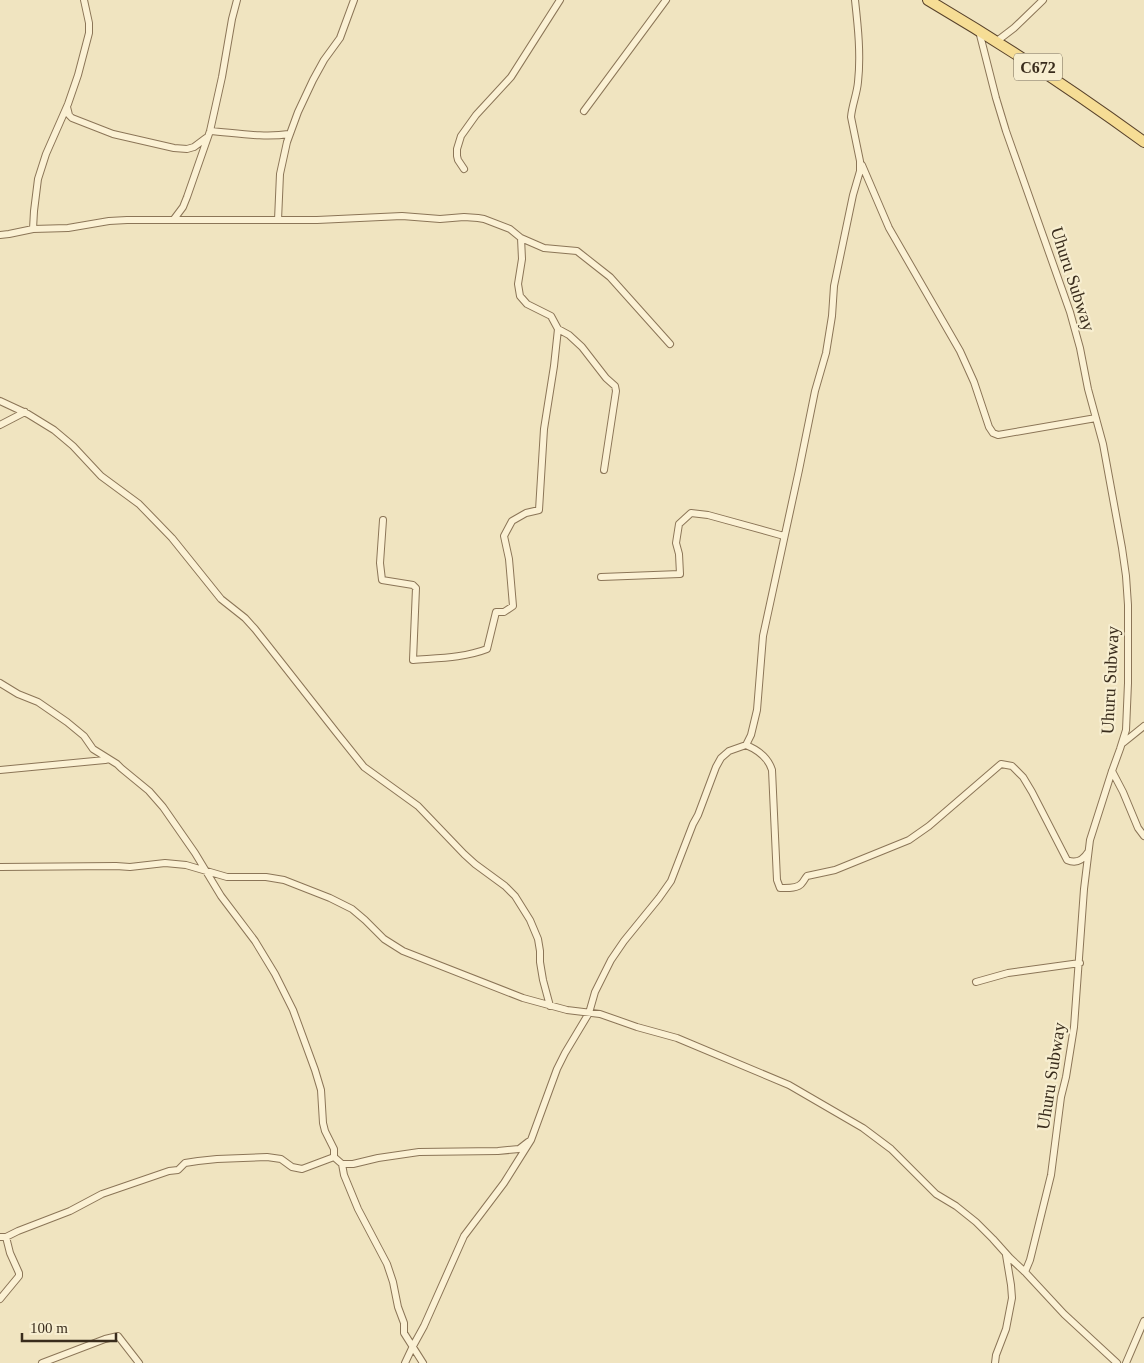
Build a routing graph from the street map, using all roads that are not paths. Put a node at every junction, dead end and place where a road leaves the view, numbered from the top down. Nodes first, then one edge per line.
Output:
1 (84, 0) edge
2 (237, 0) edge
3 (354, 0) edge
4 (560, 0) edge
5 (666, 0) edge
6 (855, 0) edge
7 (928, 0) edge
8 (1043, 0) edge
9 (978, 29) junction
10 (997, 41) junction
11 (67, 107) junction
12 (584, 111) dead end
13 (209, 133) junction
14 (289, 134) junction
15 (1144, 142) edge
16 (860, 161) junction
17 (464, 169) dead end
18 (174, 219) junction
19 (278, 220) junction
20 (34, 229) junction
21 (0, 235) edge
22 (521, 238) junction
23 (558, 329) junction
24 (670, 344) dead end
25 (0, 401) edge
26 (25, 412) junction
27 (1096, 418) junction
28 (0, 424) edge
29 (604, 470) dead end
30 (383, 520) dead end
31 (784, 536) junction
32 (601, 577) dead end
33 (0, 683) edge
34 (1144, 726) edge
35 (1122, 744) junction
36 (746, 745) junction
37 (109, 759) junction
38 (0, 770) edge
39 (1112, 771) junction
40 (1144, 836) edge
41 (1088, 851) junction
42 (0, 867) edge
43 (206, 871) junction
44 (1080, 963) junction
45 (976, 982) dead end
46 (550, 1006) junction
47 (589, 1012) junction
48 (531, 1140) junction
49 (334, 1157) junction
50 (342, 1164) junction
51 (3, 1237) edge
52 (1006, 1254) junction
53 (1025, 1272) junction
54 (0, 1299) edge
55 (1144, 1321) edge
56 (413, 1346) junction
57 (42, 1363) edge
58 (139, 1363) edge
59 (405, 1363) edge
60 (423, 1363) edge
61 (995, 1363) edge
62 (1117, 1363) edge
63 (1126, 1363) edge

1 - 11 street
2 - 13 street
3 - 14 street
4 - 17 street
5 - 12 street
6 - 16 street
7 - 9 main road, C672
8 - 10 street
9 - 10 main road, C672
9 - 27 street, Uhuru Subway
10 - 15 main road, C672
11 - 13 street
11 - 20 street
13 - 14 street
13 - 18 street
14 - 19 street
16 - 27 street
16 - 31 street
18 - 19 street
18 - 20 street
19 - 22 street
20 - 21 street
22 - 23 street
22 - 24 street
23 - 29 street
23 - 30 street
25 - 26 street
26 - 28 street
26 - 46 street
27 - 35 street, Uhuru Subway
31 - 32 street
31 - 36 street
33 - 37 street
34 - 35 street
35 - 39 street, Uhuru Subway
36 - 41 street
36 - 47 street
37 - 38 street
37 - 43 street
39 - 40 street
39 - 41 street, Uhuru Subway
41 - 44 street, Uhuru Subway
42 - 43 street
43 - 46 street
43 - 49 street
44 - 45 street
44 - 53 street, Uhuru Subway
46 - 47 street
47 - 48 street
47 - 52 street
48 - 50 street
48 - 56 street
49 - 50 street
49 - 51 street
50 - 56 street
51 - 54 street
52 - 53 street
52 - 61 street
53 - 62 street
55 - 63 street
56 - 59 street
56 - 60 street
57 - 58 street

